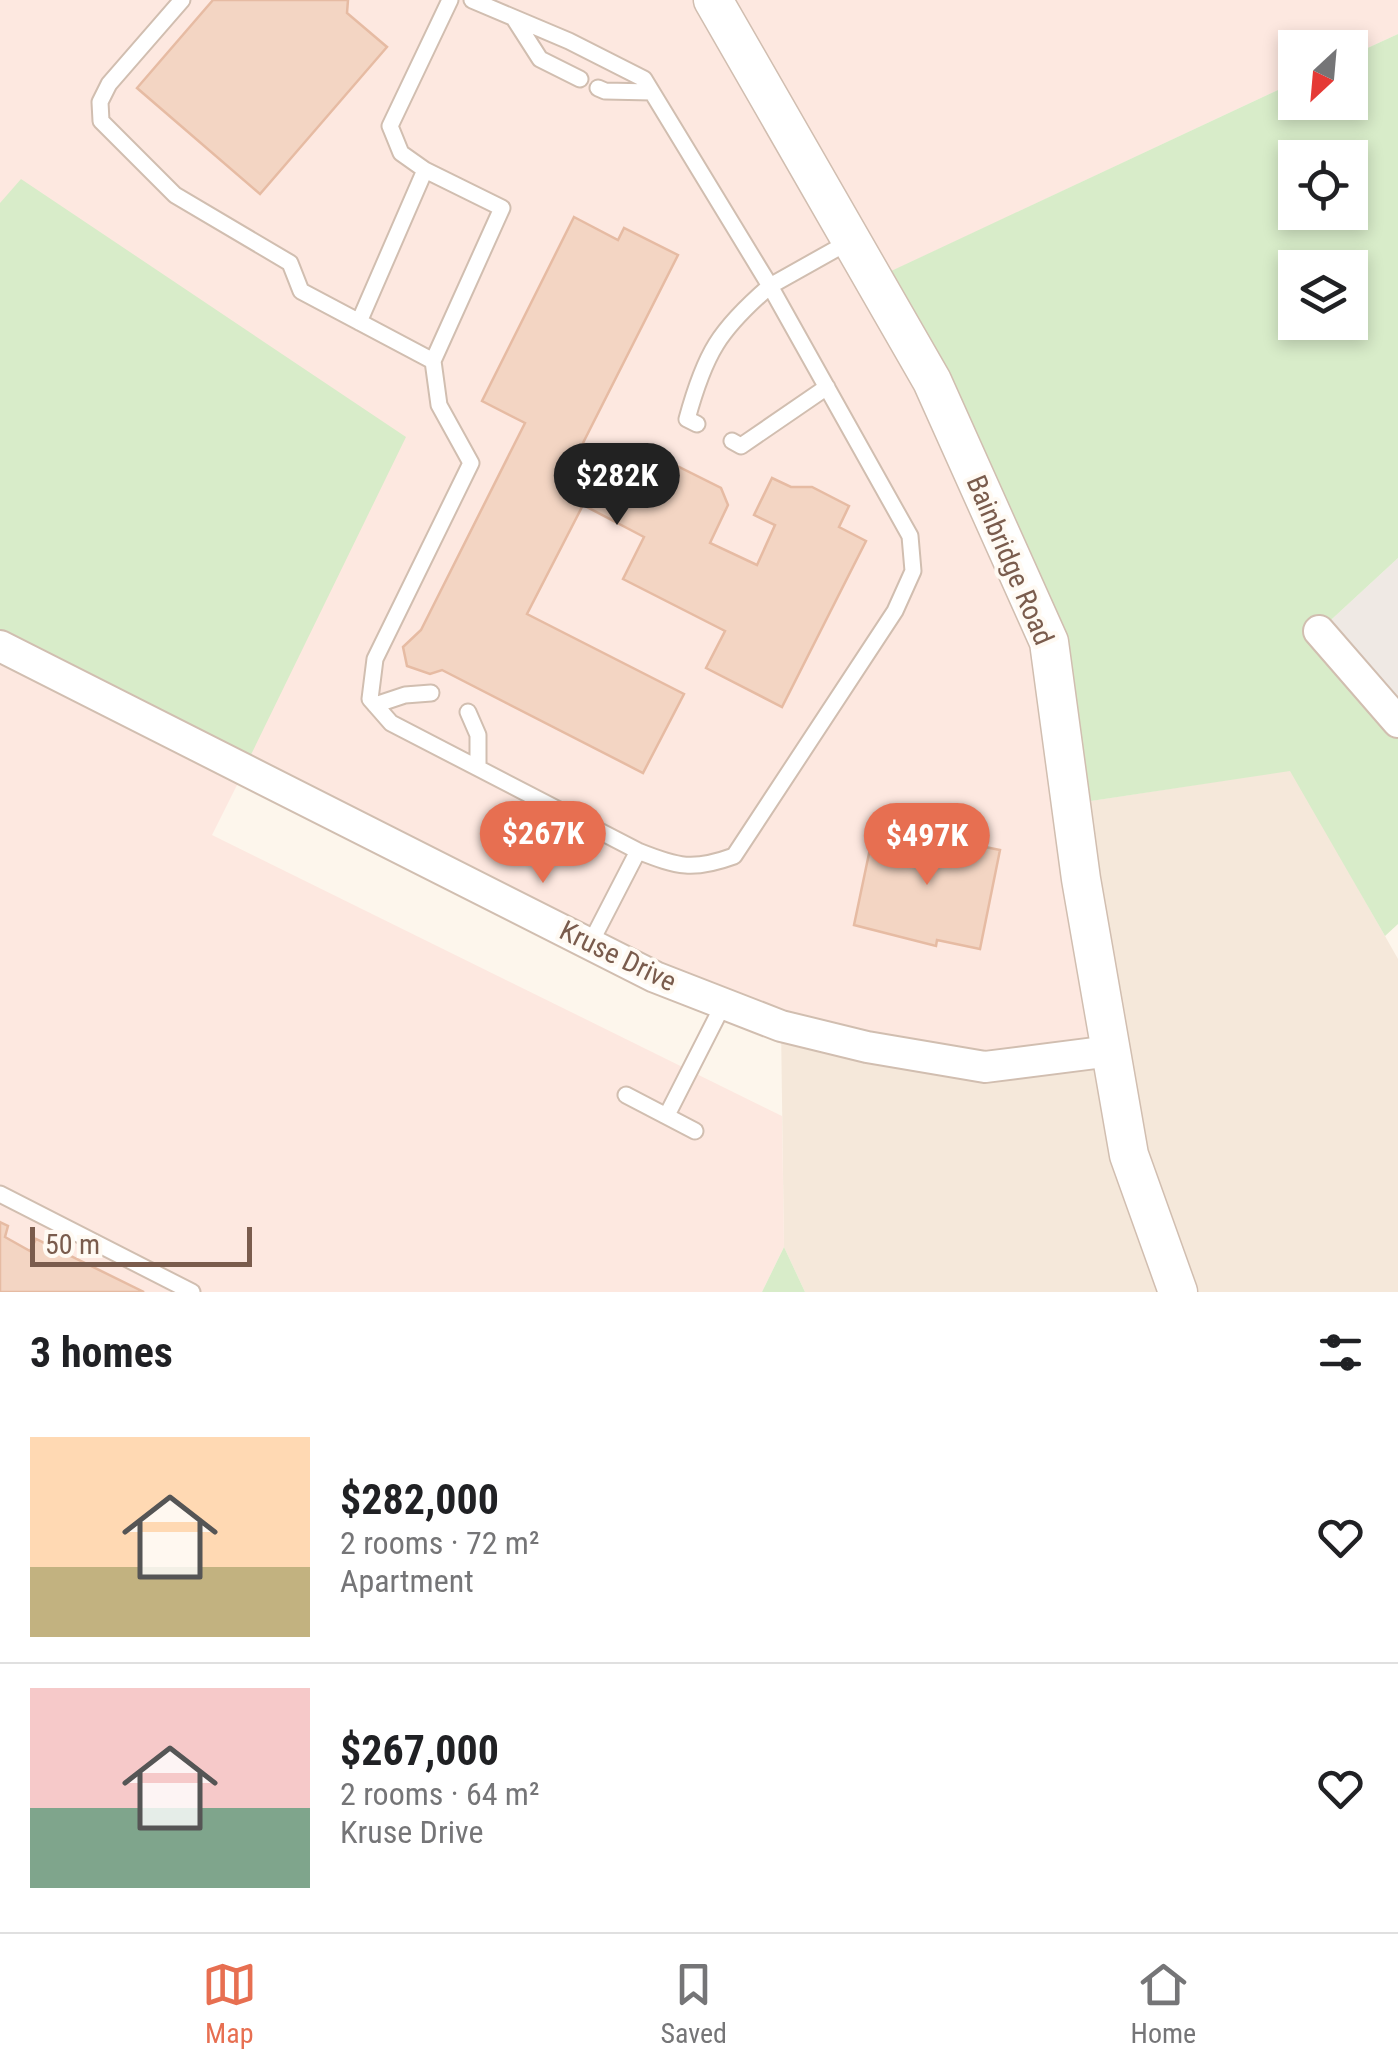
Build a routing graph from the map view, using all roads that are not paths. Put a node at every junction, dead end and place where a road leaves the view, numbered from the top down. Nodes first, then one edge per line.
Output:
1 (182, 0) edge
2 (450, 0) edge
3 (472, 0) edge
4 (713, 0) edge
5 (514, 18) junction
6 (580, 79) dead end
7 (598, 88) dead end
8 (652, 92) junction
9 (425, 170) junction
10 (852, 240) junction
11 (770, 286) junction
12 (359, 322) junction
13 (433, 361) junction
14 (827, 387) junction
15 (697, 424) dead end
16 (732, 441) dead end
17 (1319, 631) dead end
18 (0, 646) edge
19 (430, 693) dead end
20 (375, 705) junction
21 (468, 712) dead end
22 (1398, 722) edge
23 (478, 767) junction
24 (638, 850) junction
25 (590, 944) junction
26 (724, 1004) junction
27 (1110, 1051) junction
28 (626, 1096) dead end
29 (667, 1115) junction
30 (694, 1131) dead end
31 (0, 1194) edge
32 (192, 1292) edge
33 (1178, 1292) edge

1 - 12 lane
2 - 9 lane
3 - 5 lane
4 - 10 street, Bainbridge Road
5 - 6 lane
5 - 8 lane
7 - 8 lane
8 - 11 lane
9 - 12 lane
9 - 13 lane
10 - 11 lane
10 - 27 street, Bainbridge Road
11 - 14 lane
11 - 15 lane
12 - 13 lane
13 - 20 lane
14 - 16 lane
14 - 24 lane
17 - 22 street
18 - 25 street, Kruse Drive
19 - 20 lane
20 - 23 lane
21 - 23 lane
23 - 24 lane
24 - 25 lane
25 - 26 street, Kruse Drive
26 - 27 street, Kruse Drive
26 - 29 lane
27 - 33 street, Bainbridge Road
28 - 29 lane
29 - 30 lane
31 - 32 lane

